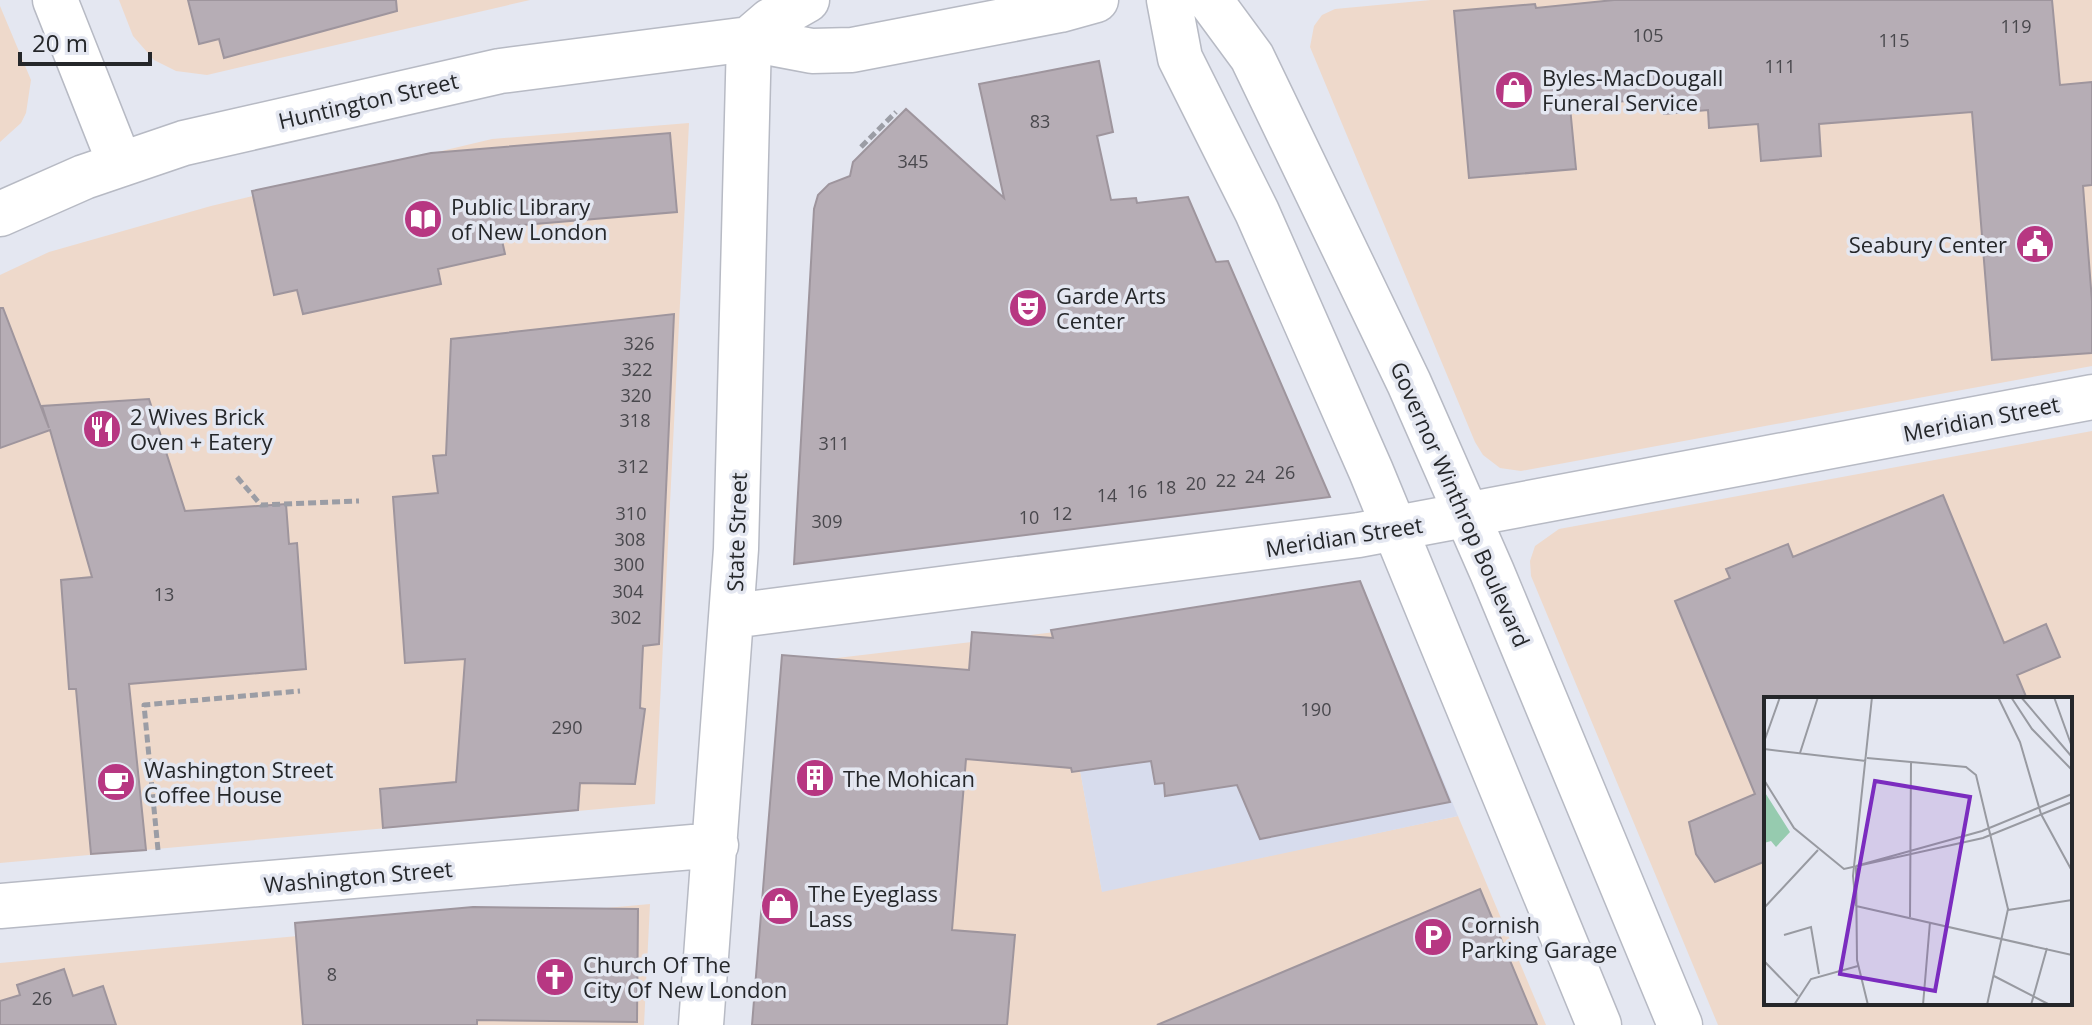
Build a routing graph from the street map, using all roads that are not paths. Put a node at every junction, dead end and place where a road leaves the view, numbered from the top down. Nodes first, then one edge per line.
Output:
1 (55, 0) edge
2 (807, 0) edge
3 (1096, 0) edge
4 (1169, 0) edge
5 (1210, 0) edge
6 (749, 39) junction
7 (120, 164) junction
8 (0, 214) edge
9 (2092, 397) edge
10 (1467, 515) junction
11 (1395, 528) junction
12 (732, 616) junction
13 (716, 845) junction
14 (0, 906) edge
15 (701, 1025) edge
16 (1599, 1025) edge
17 (1680, 1025) edge

1 - 7 main road
2 - 6 main road
3 - 6 main road, Huntington Street
4 - 11 main road
5 - 10 main road, Governor Winthrop Boulevard
6 - 7 main road, Huntington Street
6 - 12 main road, State Street
7 - 8 main road, Huntington Street
9 - 10 main road, Meridian Street
10 - 11 main road, Meridian Street
10 - 17 main road, Governor Winthrop Boulevard
11 - 12 main road, Meridian Street
11 - 16 main road
12 - 13 main road, State Street
13 - 14 main road, Washington Street
13 - 15 main road, State Street

